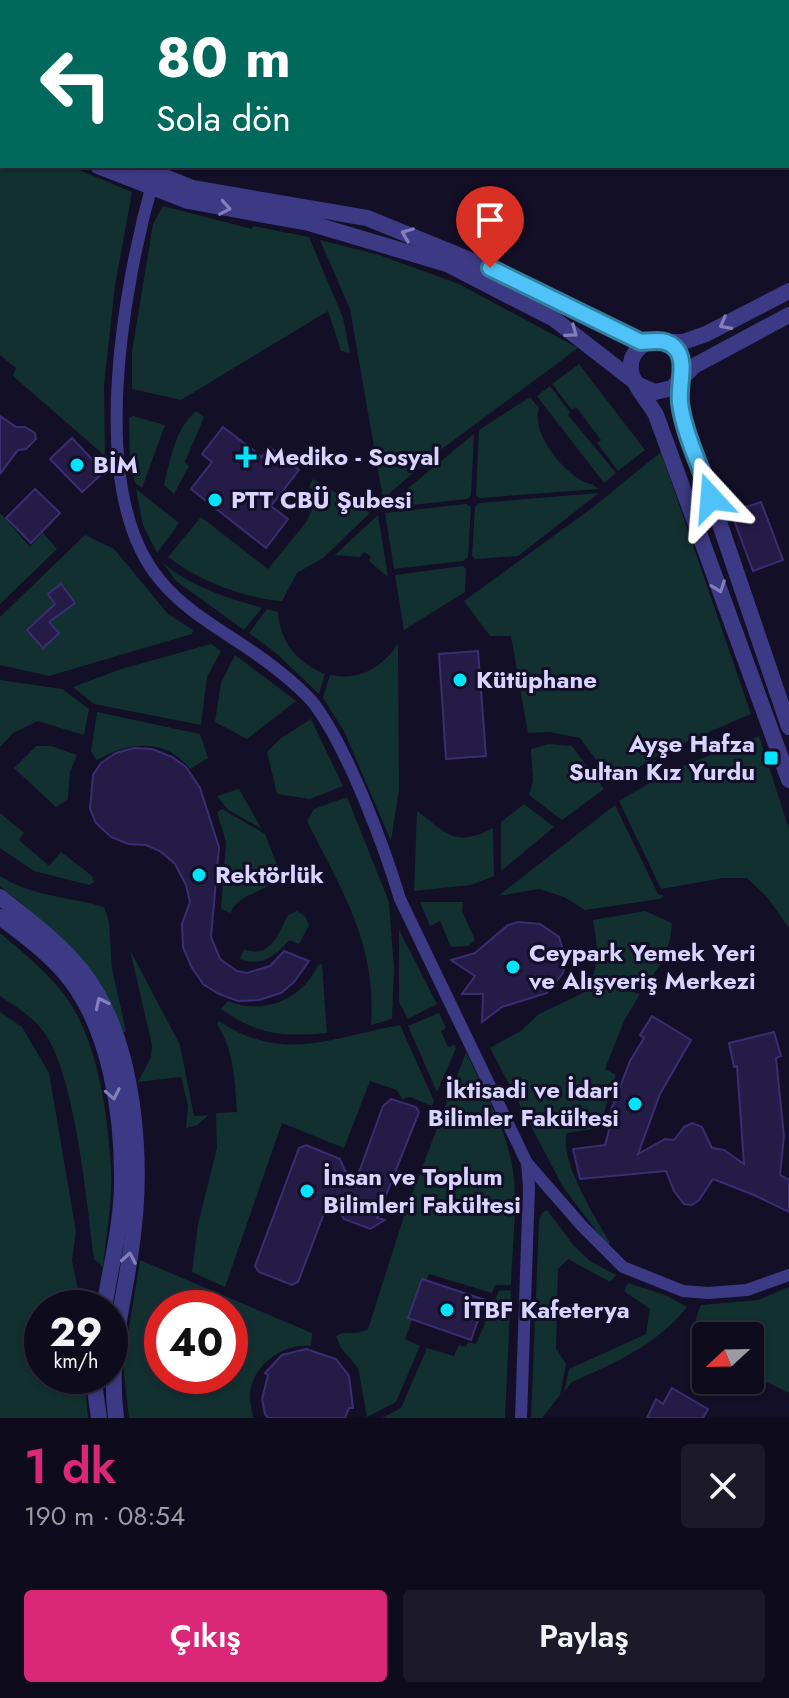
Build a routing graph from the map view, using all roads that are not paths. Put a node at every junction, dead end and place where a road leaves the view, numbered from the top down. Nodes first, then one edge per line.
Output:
1 (106, 168) edge
2 (140, 168) edge
3 (153, 180) junction
4 (789, 291) edge
5 (789, 315) edge
6 (657, 340) junction
7 (678, 381) junction
8 (639, 385) junction
9 (789, 727) edge
10 (789, 780) edge
11 (0, 897) edge
12 (0, 917) edge
13 (527, 1163) junction
14 (789, 1275) edge
15 (107, 1290) edge
16 (96, 1394) edge
17 (99, 1418) edge
18 (116, 1418) edge
19 (521, 1418) edge

1 - 3 street
2 - 3 street
6 -> 3 street
3 -> 8 street
3 - 13 street
4 -> 6 street
5 - 7 street
6 - 7 street
6 - 8 street
7 - 8 street
7 - 9 street
8 -> 10 street
18 -> 11 street
12 -> 15 street
13 - 14 street
13 - 19 street
16 - 17 street

